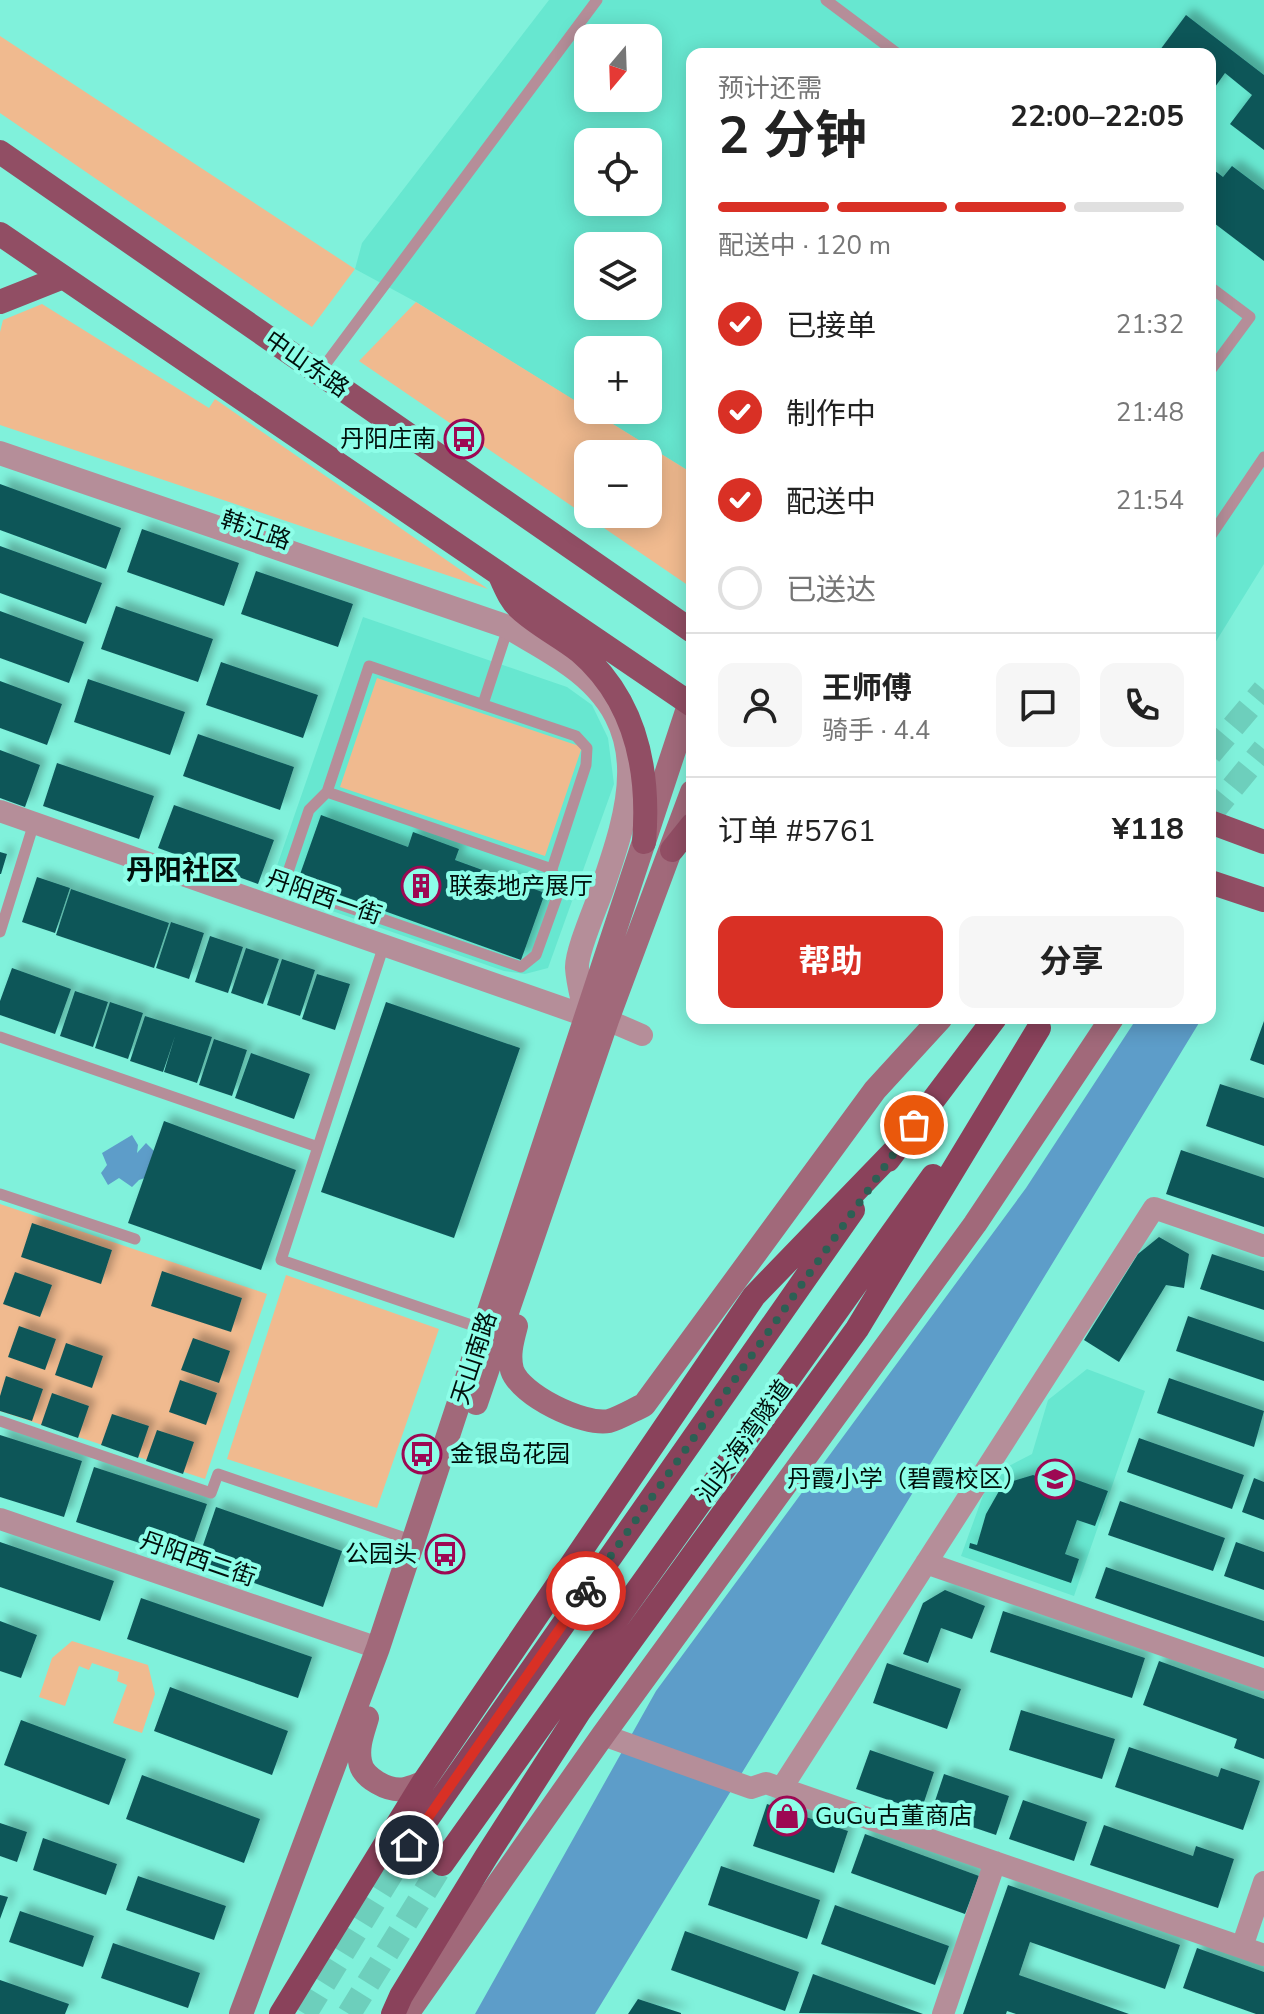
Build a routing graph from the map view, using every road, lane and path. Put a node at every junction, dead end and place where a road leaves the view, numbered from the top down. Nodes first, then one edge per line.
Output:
1 (597, 0) edge
2 (826, 0) edge
3 (890, 48) edge
4 (0, 152) edge
5 (0, 234) edge
6 (63, 277) junction
7 (1216, 292) edge
8 (0, 302) edge
9 (1216, 363) edge
10 (319, 373) junction
11 (0, 441) edge
12 (0, 453) edge
13 (1264, 457) edge
14 (1216, 528) edge
15 (497, 571) junction
16 (508, 627) junction
17 (686, 627) edge
18 (686, 699) edge
19 (483, 704) junction
20 (686, 717) edge
21 (327, 792) junction
22 (686, 809) edge
23 (0, 811) edge
24 (34, 823) junction
25 (1216, 824) edge
26 (686, 832) edge
27 (644, 842) junction
28 (1264, 842) edge
29 (672, 850) junction
30 (552, 869) junction
31 (1216, 884) edge
32 (1261, 899) edge
33 (0, 932) edge
34 (384, 945) junction
35 (596, 1018) junction
36 (936, 1024) edge
37 (990, 1024) edge
38 (1042, 1024) edge
39 (1042, 1024) edge
40 (1108, 1024) edge
41 (642, 1035) dead end
42 (0, 1037) edge
43 (318, 1147) junction
44 (898, 1147) junction
45 (0, 1194) edge
46 (539, 1220) junction
47 (135, 1239) dead end
48 (1264, 1246) edge
49 (483, 1329) junction
50 (0, 1421) edge
51 (0, 1519) edge
52 (414, 1541) junction
53 (926, 1563) junction
54 (378, 1648) junction
55 (1264, 1680) edge
56 (610, 1737) junction
57 (423, 1783) junction
58 (781, 1789) junction
59 (409, 1845) tunnel mouth
60 (995, 1862) junction
61 (442, 1864) tunnel mouth
62 (1264, 1882) edge
63 (1242, 1947) junction
64 (1264, 1955) edge
65 (241, 2014) edge
66 (281, 2014) edge
67 (393, 2014) edge
68 (407, 2014) edge
69 (943, 2014) edge

1 - 10 lane
2 - 3 lane
4 - 10 main road, 中山东路
5 - 6 main road
6 - 8 main road
6 - 15 main road
7 - 9 lane
10 - 17 main road, 中山东路
11 - 16 street, 韩江路
12 - 16 street, 韩江路
13 - 14 lane
15 - 18 main road
15 - 27 main road
16 - 19 lane
16 - 35 street
19 - 21 lane
19 - 30 lane
20 - 27 main road, 天山南路
21 - 30 lane
21 - 30 lane
22 - 29 main road, 天山南路
23 - 24 street, 丹阳西一街
24 - 33 lane
24 - 34 street, 丹阳西一街
25 - 28 main road
26 - 29 main road
27 - 35 main road, 天山南路
29 - 35 main road, 天山南路
31 - 32 main road
34 - 35 street, 丹阳西一街
34 - 43 lane
35 - 41 street, 丹阳西一街
35 - 46 main road, 天山南路
35 - 49 main road, 天山南路
36 - 46 main road
37 - 44 highway, 汕头海湾隧道
38 - 61 highway, 汕头海湾隧道
39 - 67 highway
40 - 56 main road
42 - 43 lane
43 - 49 lane
44 - 57 highway
44 - 59 highway, 汕头海湾隧道
45 - 47 lane
46 - 57 main road, 天山南路
48 - 53 street
49 - 52 main road, 天山南路
50 - 52 lane
51 - 54 street, 丹阳西二街
52 - 54 main road, 天山南路
53 - 55 street
53 - 58 street
54 - 65 main road, 天山南路
56 - 58 street
56 - 68 main road
57 - 66 highway
58 - 60 street
60 - 63 street
60 - 69 street
62 - 63 street
63 - 64 street

